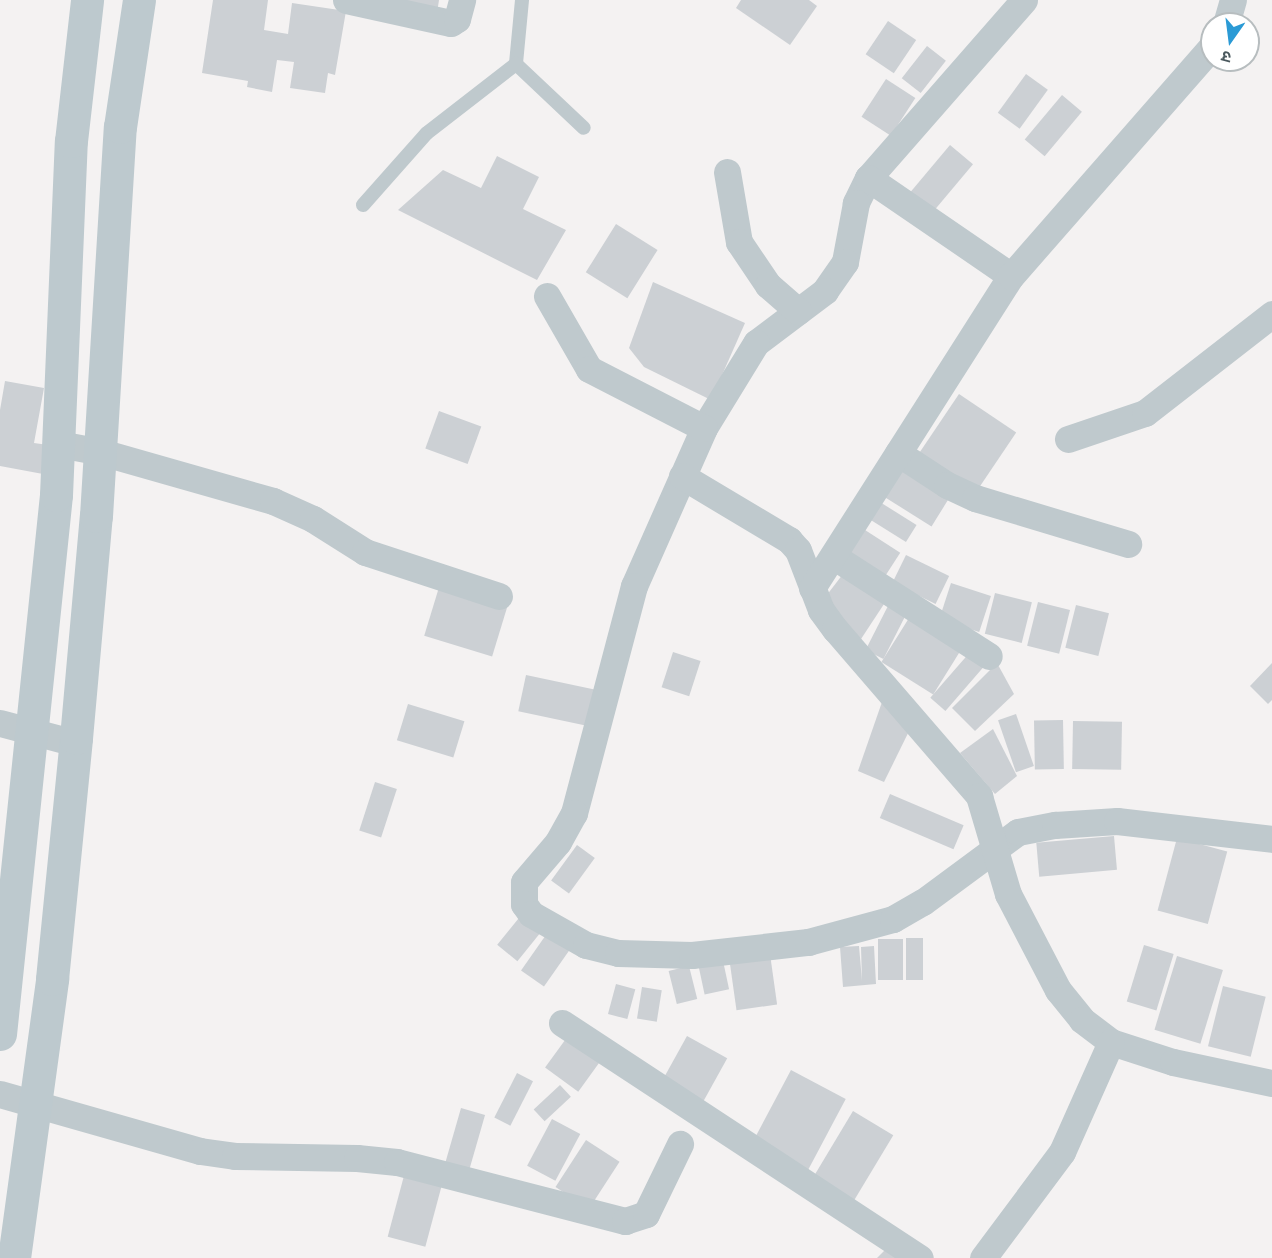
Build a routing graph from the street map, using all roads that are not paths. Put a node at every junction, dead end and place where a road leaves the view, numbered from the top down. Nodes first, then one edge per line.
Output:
1 (87, 0) edge
2 (139, 0) edge
3 (346, 0) edge
4 (462, 0) edge
5 (522, 0) edge
6 (1024, 0) edge
7 (1200, 60) edge
8 (516, 64) junction
9 (584, 128) dead end
10 (727, 172) dead end
11 (868, 178) junction
12 (363, 205) dead end
13 (1011, 276) junction
14 (548, 296) dead end
15 (798, 311) junction
16 (1272, 315) edge
17 (704, 428) junction
18 (1068, 439) dead end
19 (59, 444) junction
20 (101, 452) junction
21 (898, 453) junction
22 (682, 476) junction
23 (1128, 544) dead end
24 (832, 556) junction
25 (812, 588) junction
26 (499, 596) dead end
27 (989, 656) dead end
28 (0, 723) edge
29 (34, 733) junction
30 (75, 743) junction
31 (1272, 838) edge
32 (994, 849) junction
33 (4, 968) edge
34 (52, 979) junction
35 (1, 1012) edge
36 (47, 1012) junction
37 (562, 1023) dead end
38 (1111, 1042) junction
39 (1272, 1083) edge
40 (0, 1094) edge
41 (34, 1101) junction
42 (680, 1144) dead end
43 (14, 1258) edge
44 (920, 1258) edge
45 (983, 1258) edge

1 - 19 street
2 - 20 street
3 - 4 street
5 - 8 lane
6 - 11 street
7 - 13 street
8 - 9 lane
8 - 12 lane
10 - 15 street
11 - 13 street
11 - 15 street
13 - 21 street
14 - 17 street
15 - 17 street
16 - 18 street
17 - 22 street
19 - 20 street
19 - 29 street
20 - 26 street
20 - 30 street
21 - 23 street
21 - 24 street
22 - 25 street
22 - 32 street
24 - 25 street
24 - 27 street
25 - 32 street
28 - 29 street
29 - 30 street
29 - 33 street
30 - 34 street
31 - 32 street
32 - 38 street
33 - 34 street
33 - 35 street
34 - 36 street
35 - 36 street
36 - 41 street
37 - 44 street
38 - 39 street
38 - 45 street
40 - 41 street
41 - 42 street
41 - 43 street

